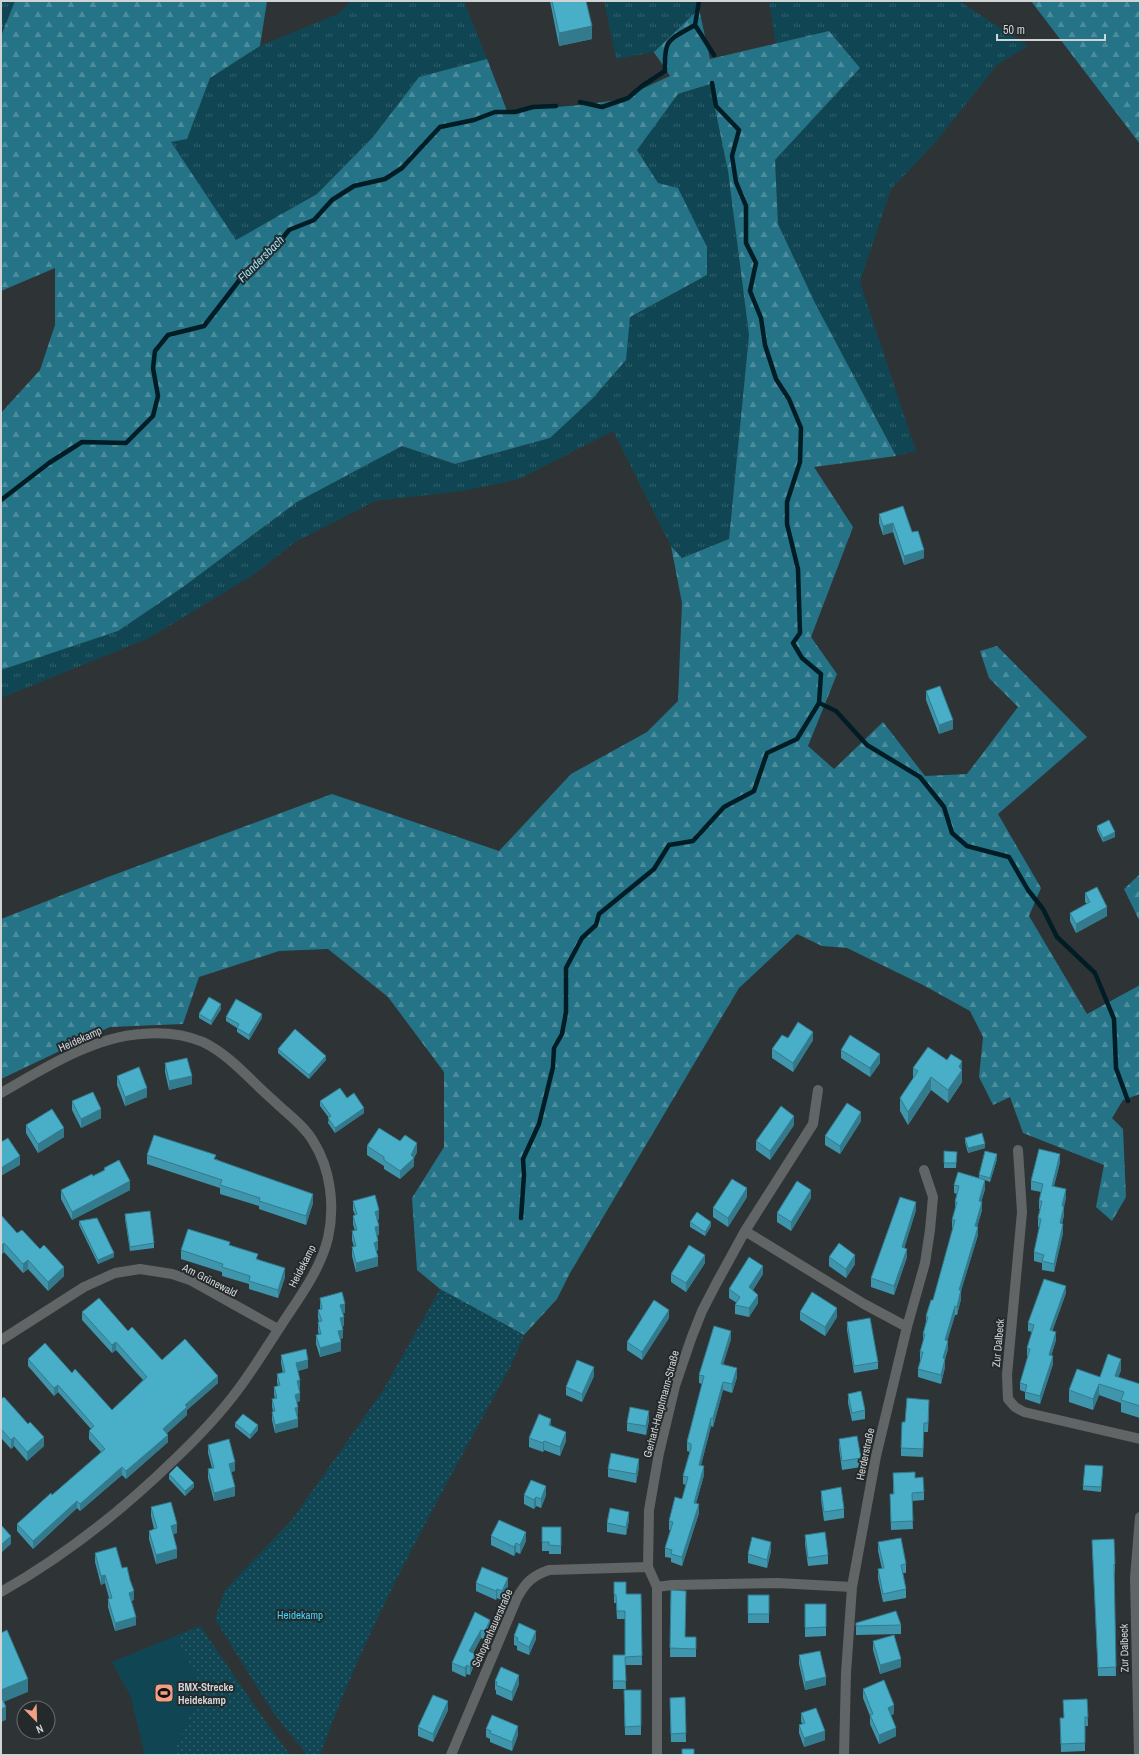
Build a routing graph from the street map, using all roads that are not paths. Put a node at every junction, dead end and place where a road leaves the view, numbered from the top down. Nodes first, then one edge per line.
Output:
1 (818, 1090) dead end
2 (1, 1093) edge
3 (1018, 1150) dead end
4 (924, 1170) dead end
5 (745, 1231) junction
6 (907, 1327) junction
7 (278, 1329) junction
8 (1, 1340) edge
9 (1140, 1439) edge
10 (1140, 1517) edge
11 (648, 1567) junction
12 (657, 1587) junction
13 (852, 1587) junction
14 (1, 1592) edge
15 (451, 1755) edge
16 (657, 1755) edge
17 (844, 1755) edge
18 (1139, 1755) edge

1 - 5 street, Gerhart-Hauptmann-Straße
2 - 7 street, Heidekamp
3 - 9 street, Zur Dalbeck
4 - 6 street, Herderstraße
5 - 6 street
5 - 11 street, Gerhart-Hauptmann-Straße
6 - 13 street, Herderstraße
7 - 8 street, Am Grünewald
7 - 14 street, Heidekamp
10 - 18 street, Zur Dalbeck
11 - 12 street, Gerhart-Hauptmann-Straße
11 - 15 street, Schopenhauerstraße
12 - 13 street
12 - 16 street, Gerhart-Hauptmann-Straße
13 - 17 street, Herderstraße

